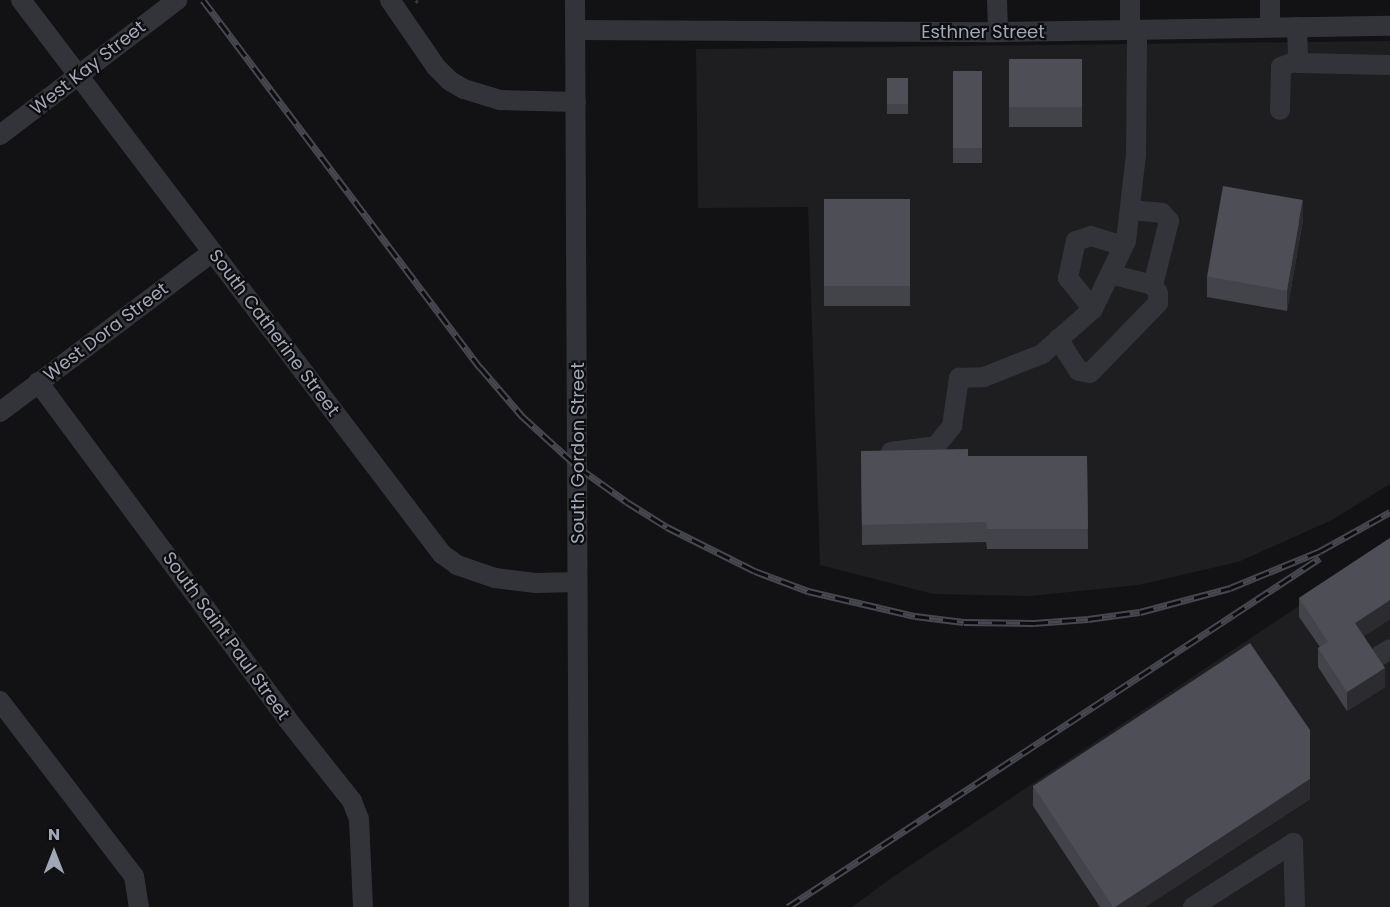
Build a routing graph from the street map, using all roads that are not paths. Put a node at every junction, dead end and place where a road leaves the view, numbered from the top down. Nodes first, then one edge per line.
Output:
1 (21, 0) edge
2 (177, 0) edge
3 (390, 0) edge
4 (575, 0) edge
5 (997, 0) edge
6 (1130, 0) edge
7 (1270, 0) edge
8 (1390, 26) edge
9 (1270, 27) junction
10 (1298, 27) junction
11 (576, 30) junction
12 (1133, 30) junction
13 (998, 32) junction
14 (1298, 60) junction
15 (1390, 65) edge
16 (81, 75) junction
17 (576, 102) junction
18 (1280, 110) dead end
19 (0, 135) edge
20 (1130, 210) junction
21 (1124, 246) junction
22 (212, 252) junction
23 (1110, 274) junction
24 (1153, 285) junction
25 (1093, 309) junction
26 (1058, 339) junction
27 (38, 382) junction
28 (0, 412) edge
29 (891, 452) edge
30 (577, 582) junction
31 (0, 701) edge
32 (139, 907) edge
33 (363, 907) edge
34 (579, 907) edge
35 (1192, 907) edge
36 (1295, 907) edge

1 - 16 street, South Catherine Street
2 - 16 street, West Kay Street
3 - 17 street
4 - 11 street, South Gordon Street
5 - 13 street
6 - 12 street
7 - 9 street
8 - 10 street, Esthner Street
9 - 10 street, Esthner Street
9 - 12 street, Esthner Street
10 - 14 street
11 - 13 street, Esthner Street
11 - 17 street, South Gordon Street
12 - 13 street, Esthner Street
12 - 20 street
14 - 15 street
14 - 18 street
16 - 19 street, West Kay Street
16 - 22 street, South Catherine Street
17 - 30 street, South Gordon Street
20 - 21 street
20 - 24 street
21 - 23 street
21 - 25 street
22 - 27 street, West Dora Street
22 - 30 street, South Catherine Street
23 - 24 street
23 - 25 street
24 - 26 street
25 - 26 street
26 - 29 street
27 - 28 street, West Dora Street
27 - 33 street, South Saint Paul Street
30 - 34 street, South Gordon Street
31 - 32 street
35 - 36 street

